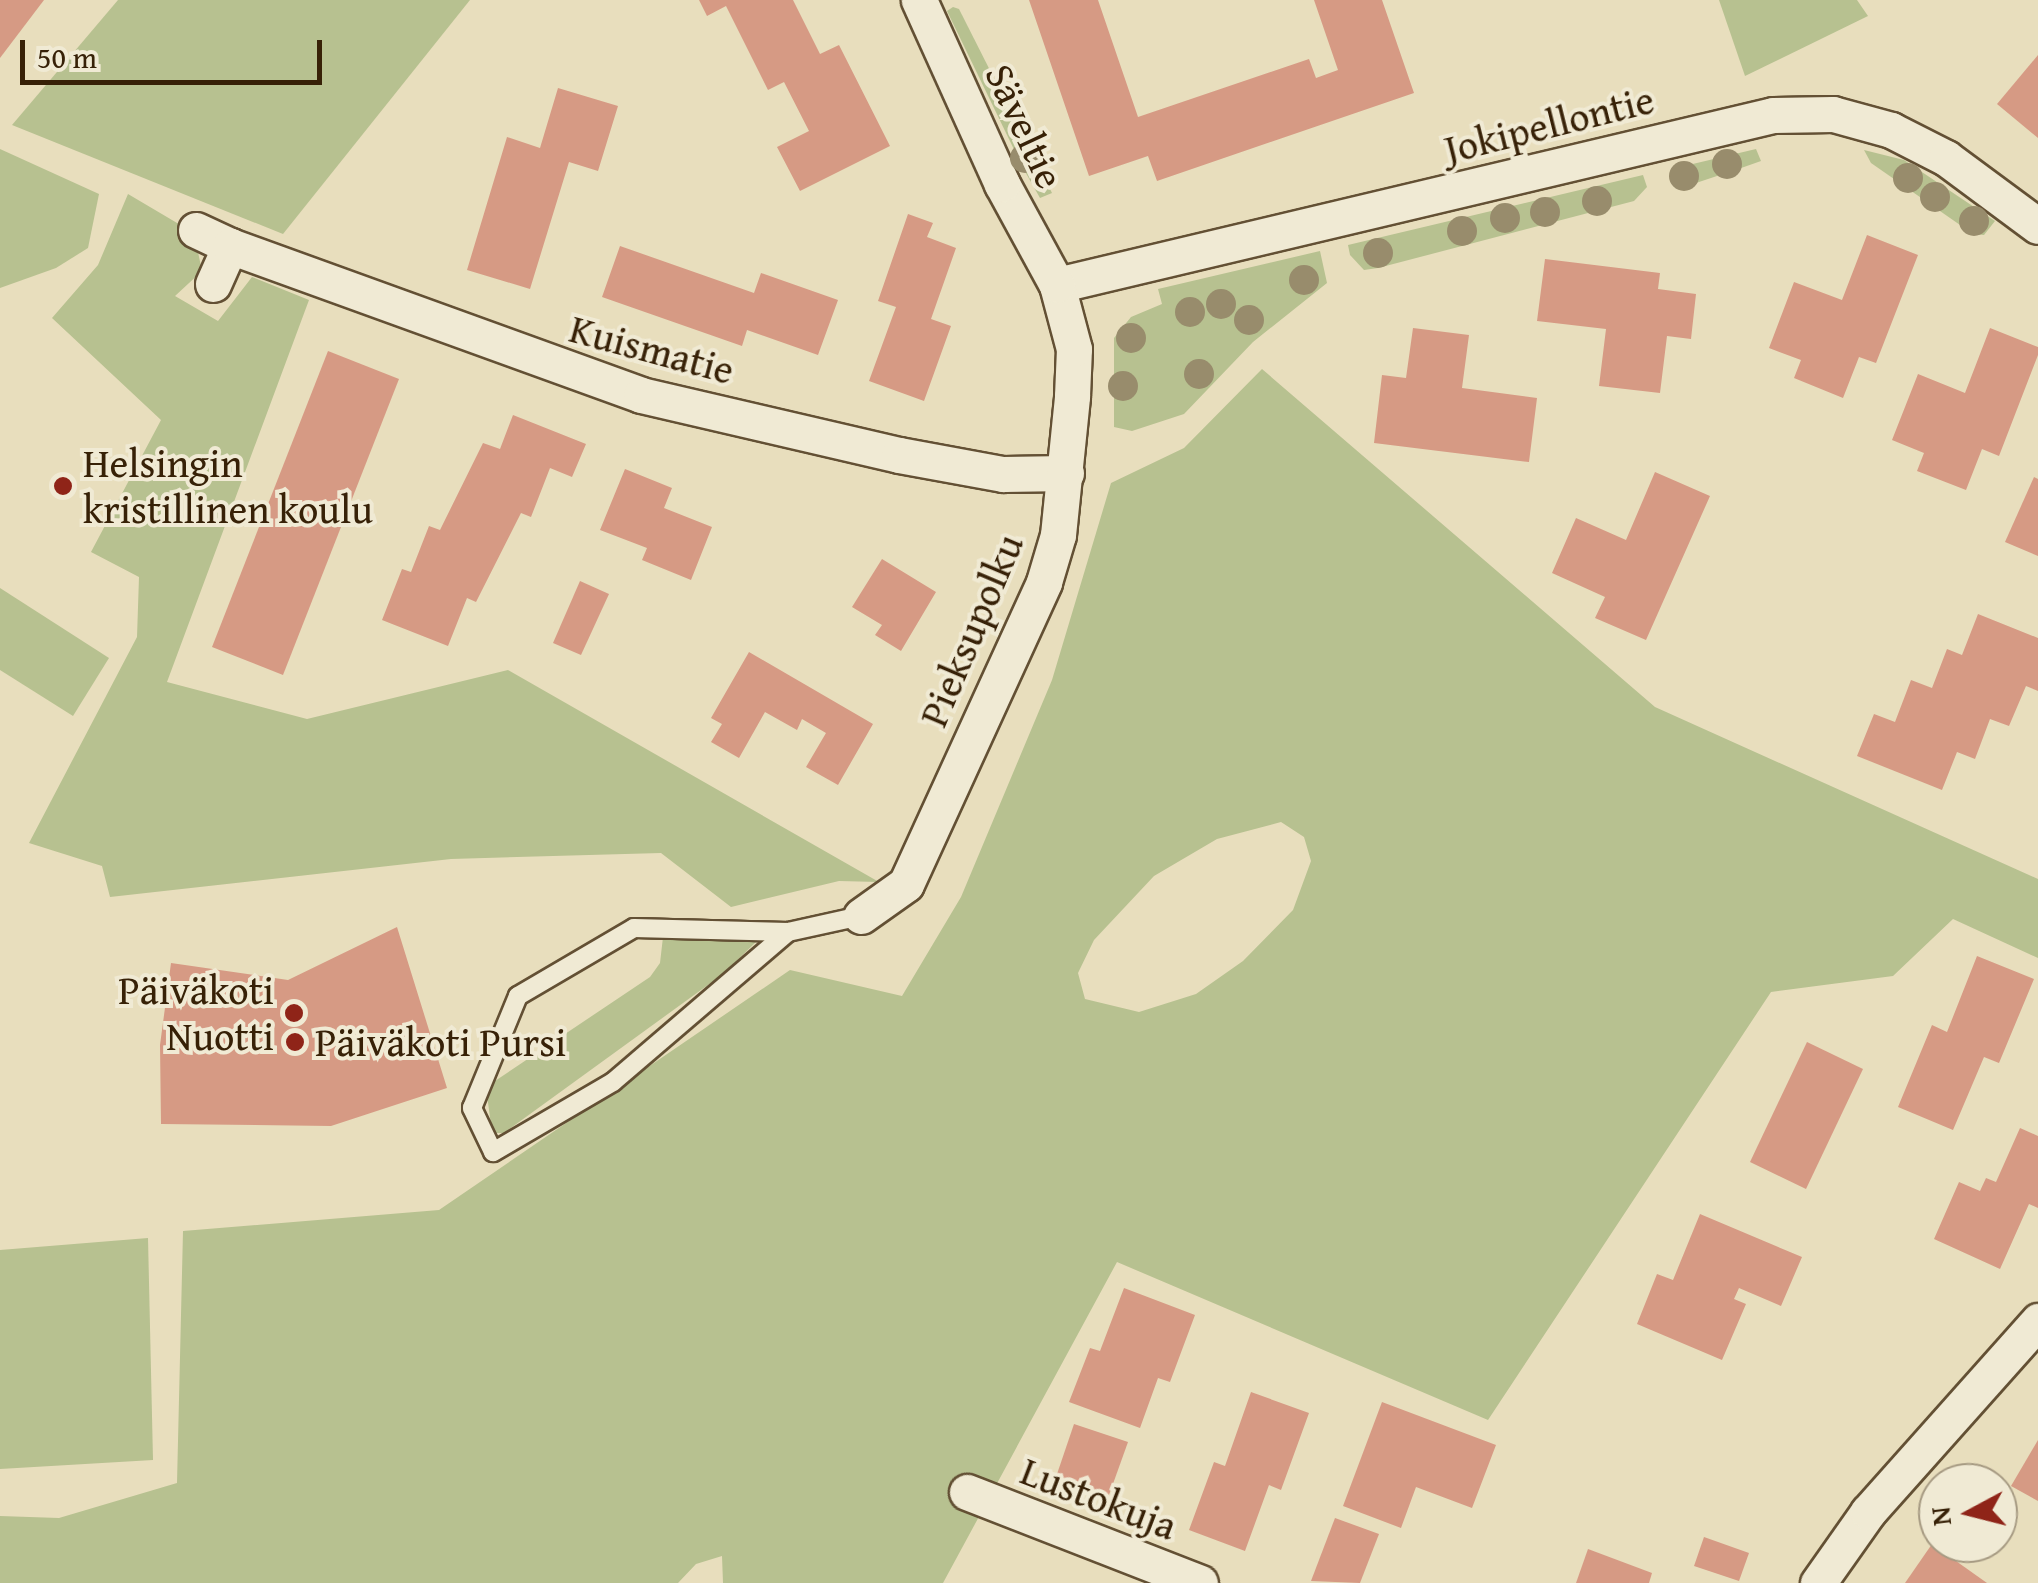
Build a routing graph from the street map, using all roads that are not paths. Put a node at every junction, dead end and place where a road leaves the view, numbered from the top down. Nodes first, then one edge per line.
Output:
1 (919, 0) edge
2 (2038, 226) edge
3 (196, 230) dead end
4 (230, 246) junction
5 (213, 284) dead end
6 (1057, 286) junction
7 (1066, 473) junction
8 (861, 916) joint
9 (788, 932) junction
10 (2038, 1320) edge
11 (967, 1492) dead end
12 (1200, 1583) edge
13 (1818, 1583) edge

1 - 6 street, Säveltie
2 - 6 street, Jokipellontie
3 - 4 street, Kuismatie
4 - 5 street
4 - 7 street, Kuismatie
6 - 7 street, Pieksupolku
7 - 8 street, Pieksupolku
8 - 9 lane
9 - 9 lane
10 - 13 street
11 - 12 street, Lustokuja

